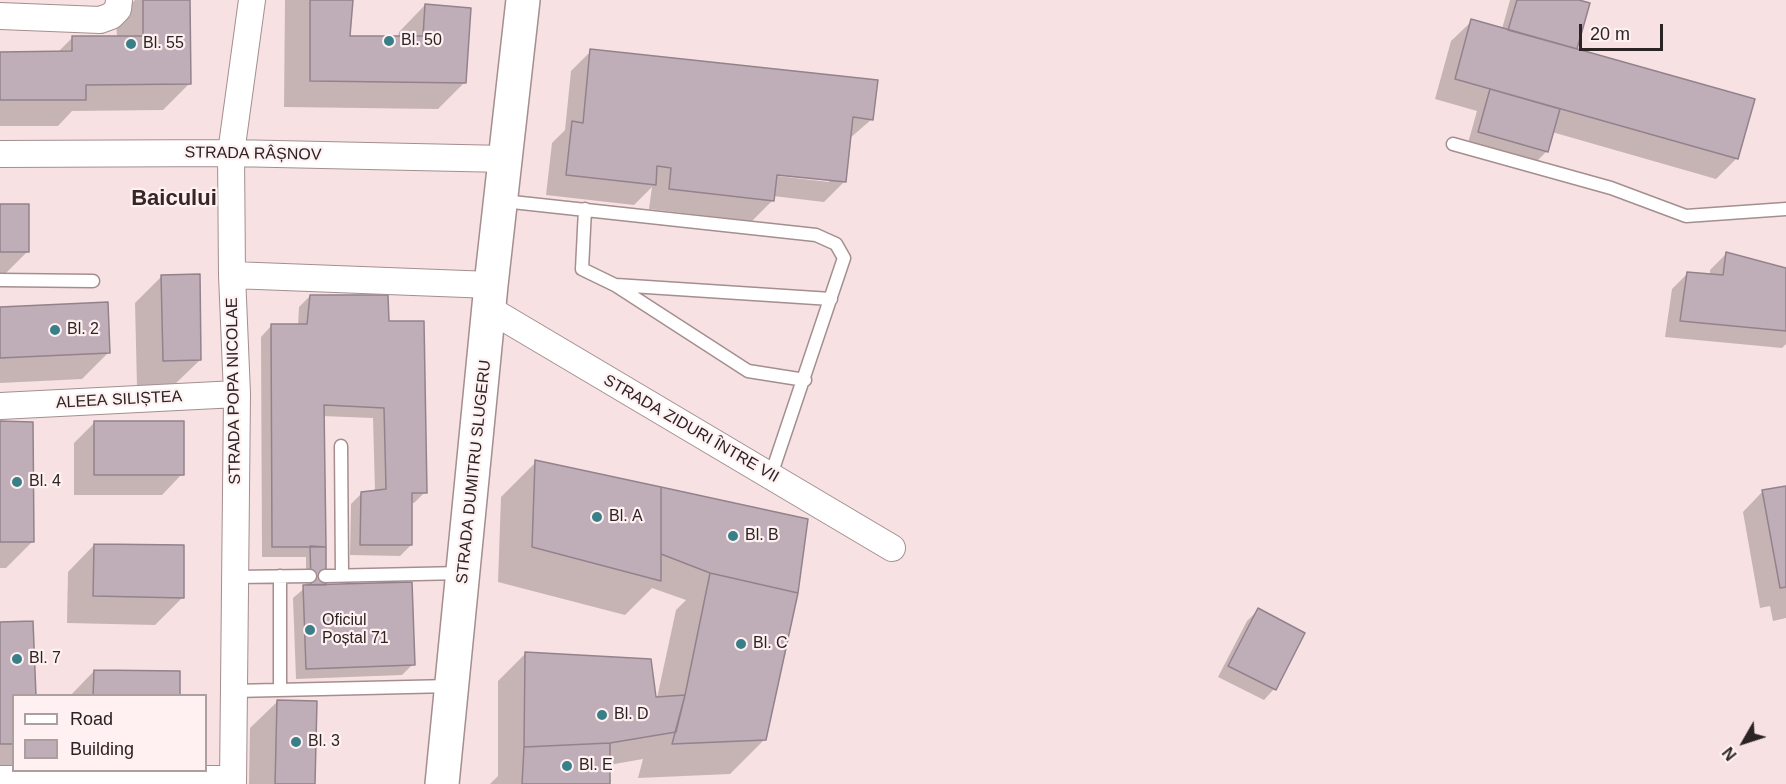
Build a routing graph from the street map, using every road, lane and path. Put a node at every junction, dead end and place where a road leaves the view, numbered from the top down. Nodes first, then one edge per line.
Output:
1 (119, 0) edge
2 (252, 0) edge
3 (523, 0) edge
4 (0, 16) edge
5 (1453, 144) dead end
6 (231, 153) junction
7 (0, 154) edge
8 (506, 159) junction
9 (501, 200) junction
10 (585, 208) junction
11 (1786, 209) edge
12 (232, 276) junction
13 (0, 280) edge
14 (93, 281) dead end
15 (615, 285) junction
16 (490, 297) junction
17 (831, 299) junction
18 (805, 380) junction
19 (237, 394) junction
20 (0, 406) edge
21 (341, 446) dead end
22 (771, 475) junction
23 (892, 548) dead end
24 (464, 573) junction
25 (342, 575) junction
26 (280, 576) junction
27 (310, 576) dead end
28 (326, 576) dead end
29 (235, 577) junction
30 (453, 686) junction
31 (280, 690) junction
32 (234, 691) junction
33 (0, 779) edge
34 (125, 782) edge
35 (233, 782) edge
36 (442, 784) edge

1 - 4 street
2 - 6 street, STRADA POPA NICOLAE
3 - 8 main road, STRADA DUMITRU SLUGERU
5 - 11 lane
6 - 7 street, STRADA RÂȘNOV
6 - 8 street, STRADA RÂȘNOV
6 - 12 street, STRADA POPA NICOLAE
8 - 9 main road, STRADA DUMITRU SLUGERU
9 - 10 lane
9 - 16 main road, STRADA DUMITRU SLUGERU
10 - 15 lane
10 - 17 lane
12 - 16 street
12 - 19 street, STRADA POPA NICOLAE
13 - 14 lane
15 - 17 lane
15 - 18 lane
16 - 22 street, STRADA ZIDURI ÎNTRE VII
16 - 24 main road, STRADA DUMITRU SLUGERU
17 - 18 lane
18 - 22 lane
19 - 20 street, ALEEA SILIȘTEA
19 - 29 street, STRADA POPA NICOLAE
21 - 25 lane
22 - 23 street, STRADA ZIDURI ÎNTRE VII
24 - 25 lane
24 - 30 main road, STRADA DUMITRU SLUGERU
25 - 28 lane
26 - 27 lane
26 - 29 lane
26 - 31 lane
29 - 32 street, STRADA POPA NICOLAE
30 - 31 lane
30 - 36 main road, STRADA DUMITRU SLUGERU
31 - 32 lane
32 - 35 street, STRADA POPA NICOLAE
33 - 34 street
34 - 35 street

